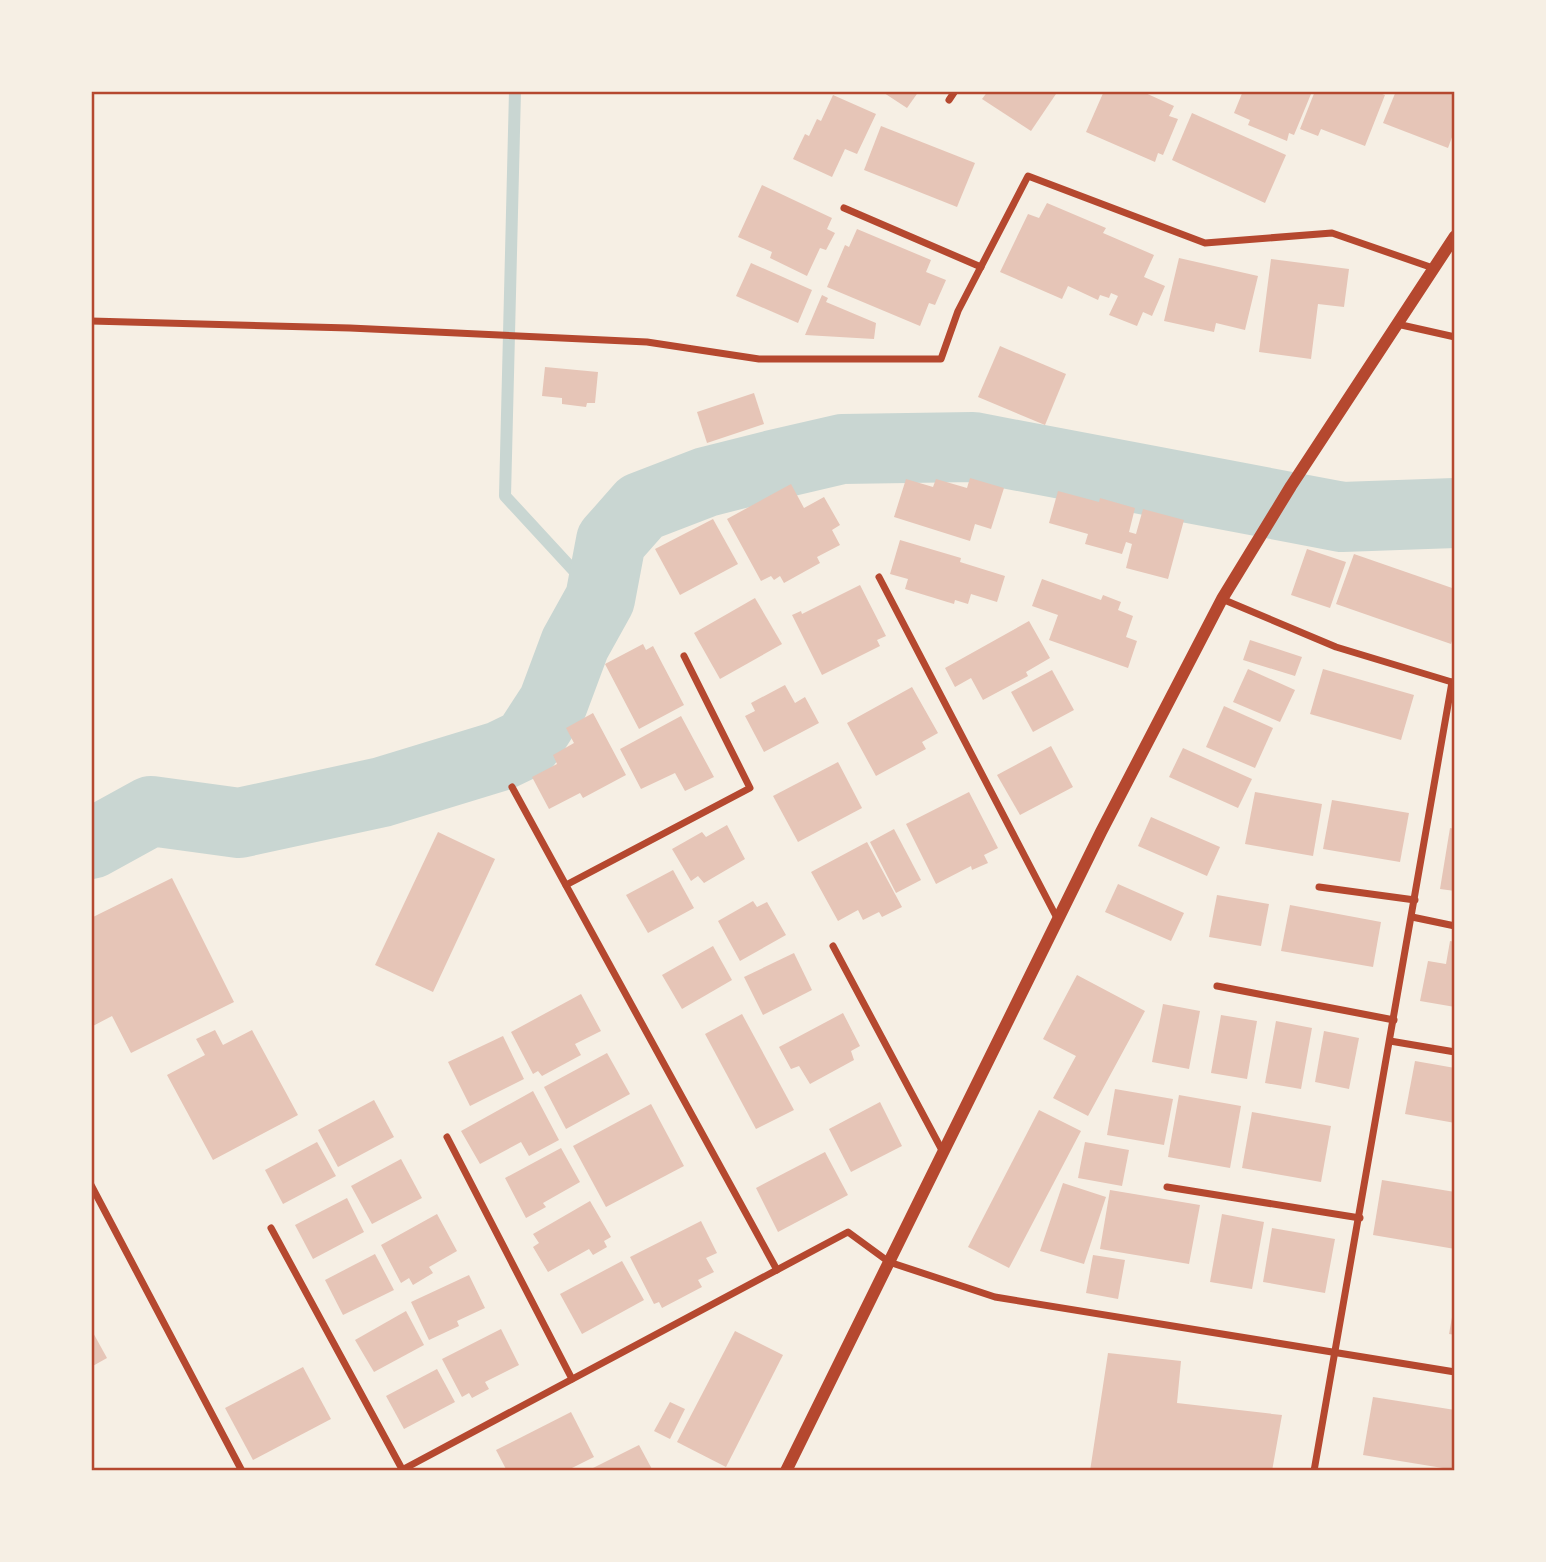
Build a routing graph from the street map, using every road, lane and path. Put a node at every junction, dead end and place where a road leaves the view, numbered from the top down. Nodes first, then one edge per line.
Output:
1 (955, 91) edge
2 (949, 100) dead end
3 (844, 208) dead end
4 (1455, 236) edge
5 (981, 267) junction
6 (1433, 268) junction
7 (91, 321) edge
8 (1397, 324) junction
9 (1455, 337) edge
10 (879, 578) dead end
11 (1222, 599) junction
12 (684, 656) dead end
13 (1453, 683) edge
14 (512, 787) dead end
15 (566, 885) junction
16 (1319, 887) dead end
17 (1415, 900) junction
18 (1412, 917) junction
19 (1058, 920) junction
20 (1455, 926) edge
21 (833, 946) dead end
22 (1217, 986) dead end
23 (1394, 1020) junction
24 (1390, 1041) junction
25 (1455, 1052) edge
26 (447, 1136) dead end
27 (943, 1152) junction
28 (91, 1185) edge
29 (1167, 1187) dead end
30 (1360, 1218) junction
31 (271, 1228) dead end
32 (889, 1262) junction
33 (777, 1270) junction
34 (1337, 1352) junction
35 (1455, 1372) edge
36 (572, 1379) junction
37 (401, 1470) edge
38 (242, 1471) edge
39 (786, 1471) edge
40 (1314, 1471) edge

1 - 2 street
3 - 5 street
4 - 6 street
5 - 6 street
5 - 7 street
6 - 8 street
8 - 9 street
8 - 11 street
10 - 19 street
11 - 13 street
11 - 19 street
12 - 15 street
13 - 17 street
14 - 15 street
15 - 33 street
16 - 17 street
17 - 18 street
18 - 20 street
18 - 23 street
19 - 27 street
21 - 27 street
22 - 23 street
23 - 24 street
24 - 25 street
24 - 30 street
26 - 36 street
27 - 32 street
28 - 38 street
29 - 30 street
30 - 34 street
31 - 37 street
32 - 33 street
32 - 34 street
32 - 39 street
33 - 36 street
34 - 35 street
34 - 40 street
36 - 37 street

